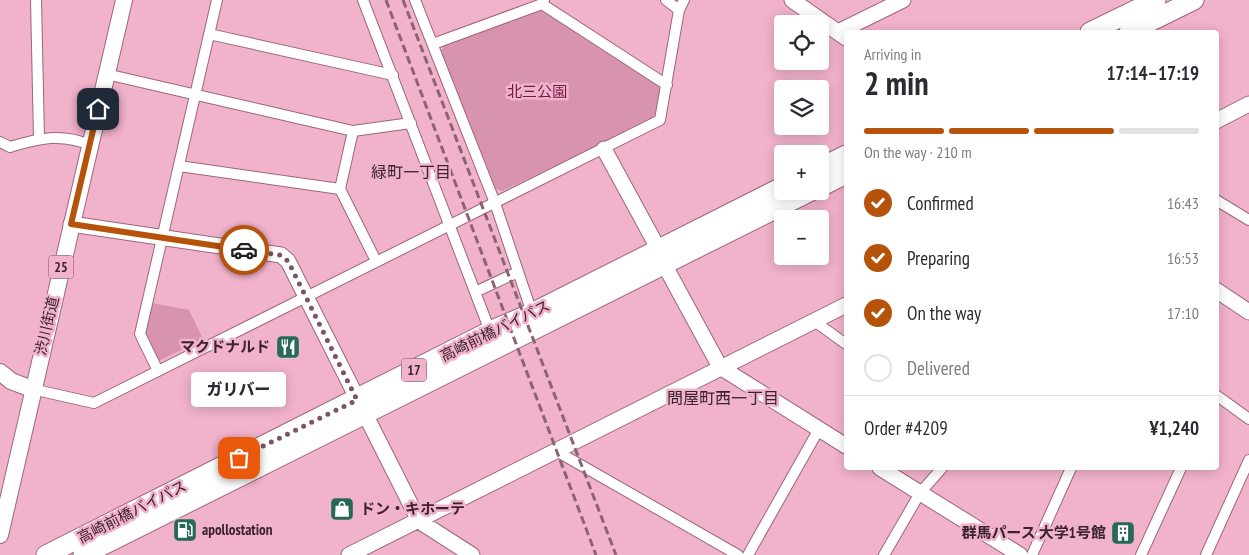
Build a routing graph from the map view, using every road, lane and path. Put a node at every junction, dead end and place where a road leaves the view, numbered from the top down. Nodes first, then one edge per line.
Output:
1 (36, 0) edge
2 (124, 0) edge
3 (217, 0) edge
4 (364, 0) edge
5 (415, 0) edge
6 (666, 0) edge
7 (684, 0) edge
8 (792, 0) edge
9 (904, 0) edge
10 (1156, 0) edge
11 (1194, 0) edge
12 (543, 2) edge
13 (679, 10) junction
14 (851, 30) edge
15 (1094, 30) edge
16 (1133, 30) edge
17 (209, 34) junction
18 (842, 35) edge
19 (433, 44) junction
20 (106, 74) junction
21 (393, 75) junction
22 (667, 85) junction
23 (195, 94) junction
24 (1249, 104) edge
25 (1219, 119) edge
26 (411, 124) junction
27 (353, 131) junction
28 (39, 138) junction
29 (0, 142) edge
30 (90, 144) junction
31 (604, 149) junction
32 (844, 156) edge
33 (829, 164) edge
34 (178, 166) junction
35 (844, 175) edge
36 (829, 182) edge
37 (340, 189) junction
38 (774, 192) edge
39 (791, 200) edge
40 (1219, 202) edge
41 (495, 203) junction
42 (1249, 220) edge
43 (71, 224) junction
44 (450, 226) junction
45 (161, 237) junction
46 (662, 257) junction
47 (376, 261) junction
48 (518, 272) junction
49 (475, 292) junction
50 (1219, 292) edge
51 (306, 298) junction
52 (844, 306) edge
53 (1249, 312) edge
54 (532, 313) junction
55 (814, 321) junction
56 (490, 331) junction
57 (844, 343) edge
58 (720, 367) junction
59 (158, 371) junction
60 (0, 372) edge
61 (32, 389) junction
62 (1219, 397) edge
63 (361, 408) junction
64 (1249, 419) edge
65 (820, 429) junction
66 (844, 445) edge
67 (558, 452) junction
68 (1249, 460) edge
69 (883, 470) edge
70 (940, 470) edge
71 (1070, 470) edge
72 (1179, 470) edge
73 (920, 493) junction
74 (419, 520) junction
75 (0, 535) edge
76 (46, 555) edge
77 (83, 555) edge
78 (349, 555) edge
79 (472, 555) edge
80 (738, 555) edge
81 (748, 555) edge
82 (884, 555) edge
83 (1020, 555) edge
84 (1032, 555) edge
85 (1141, 555) edge
86 (1206, 555) edge

1 - 28 street
2 - 20 main road, 渋川街道 / 25
3 - 17 street
4 - 21 street
5 - 19 street
6 - 13 street
7 - 13 street
8 - 18 street
9 - 14 street
10 - 15 highway
11 - 16 highway
12 - 19 street
12 - 22 street
13 - 22 street
17 - 21 street
17 - 23 street
19 - 41 street
20 - 23 street
20 - 30 main road, 渋川街道 / 25
21 - 26 street
22 - 31 street
23 - 27 street
23 - 34 street
24 - 25 street
26 - 27 street
26 - 44 street
27 - 37 street
28 - 29 street
28 - 30 street
30 - 43 main road, 渋川街道 / 25
31 - 41 street
31 - 46 street
32 - 33 highway
34 - 37 street
34 - 45 street
35 - 36 highway
37 - 47 street
38 - 46 highway, 高崎前橋バイパス / 17
39 - 46 highway, 高崎前橋バイパス / 17
40 - 42 street
41 - 44 street
41 - 48 street
43 - 45 street
43 - 61 main road, 渋川街道 / 25
44 - 47 street
44 - 49 street
45 - 51 street
45 - 59 street
46 - 54 highway, 高崎前橋バイパス / 17
46 - 58 street
46 - 63 highway, 高崎前橋バイパス / 17
47 - 51 street
48 - 49 street
48 - 54 street
49 - 56 street
50 - 53 street
51 - 59 street
51 - 63 street
52 - 55 street
54 - 56 highway, 高崎前橋バイパス / 17
55 - 57 street
55 - 58 street
56 - 63 highway, 高崎前橋バイパス / 17
58 - 65 street
58 - 67 street
59 - 61 street
60 - 61 main road
61 - 75 main road, 渋川街道 / 25
62 - 64 street
63 - 74 street
63 - 76 highway, 高崎前橋バイパス / 17
63 - 77 highway, 高崎前橋バイパス / 17
65 - 66 street
65 - 81 street
67 - 74 street
67 - 80 street
68 - 86 street
69 - 73 street
70 - 73 street
71 - 84 street
72 - 85 street
73 - 82 street
73 - 83 street
74 - 78 street
74 - 79 street

